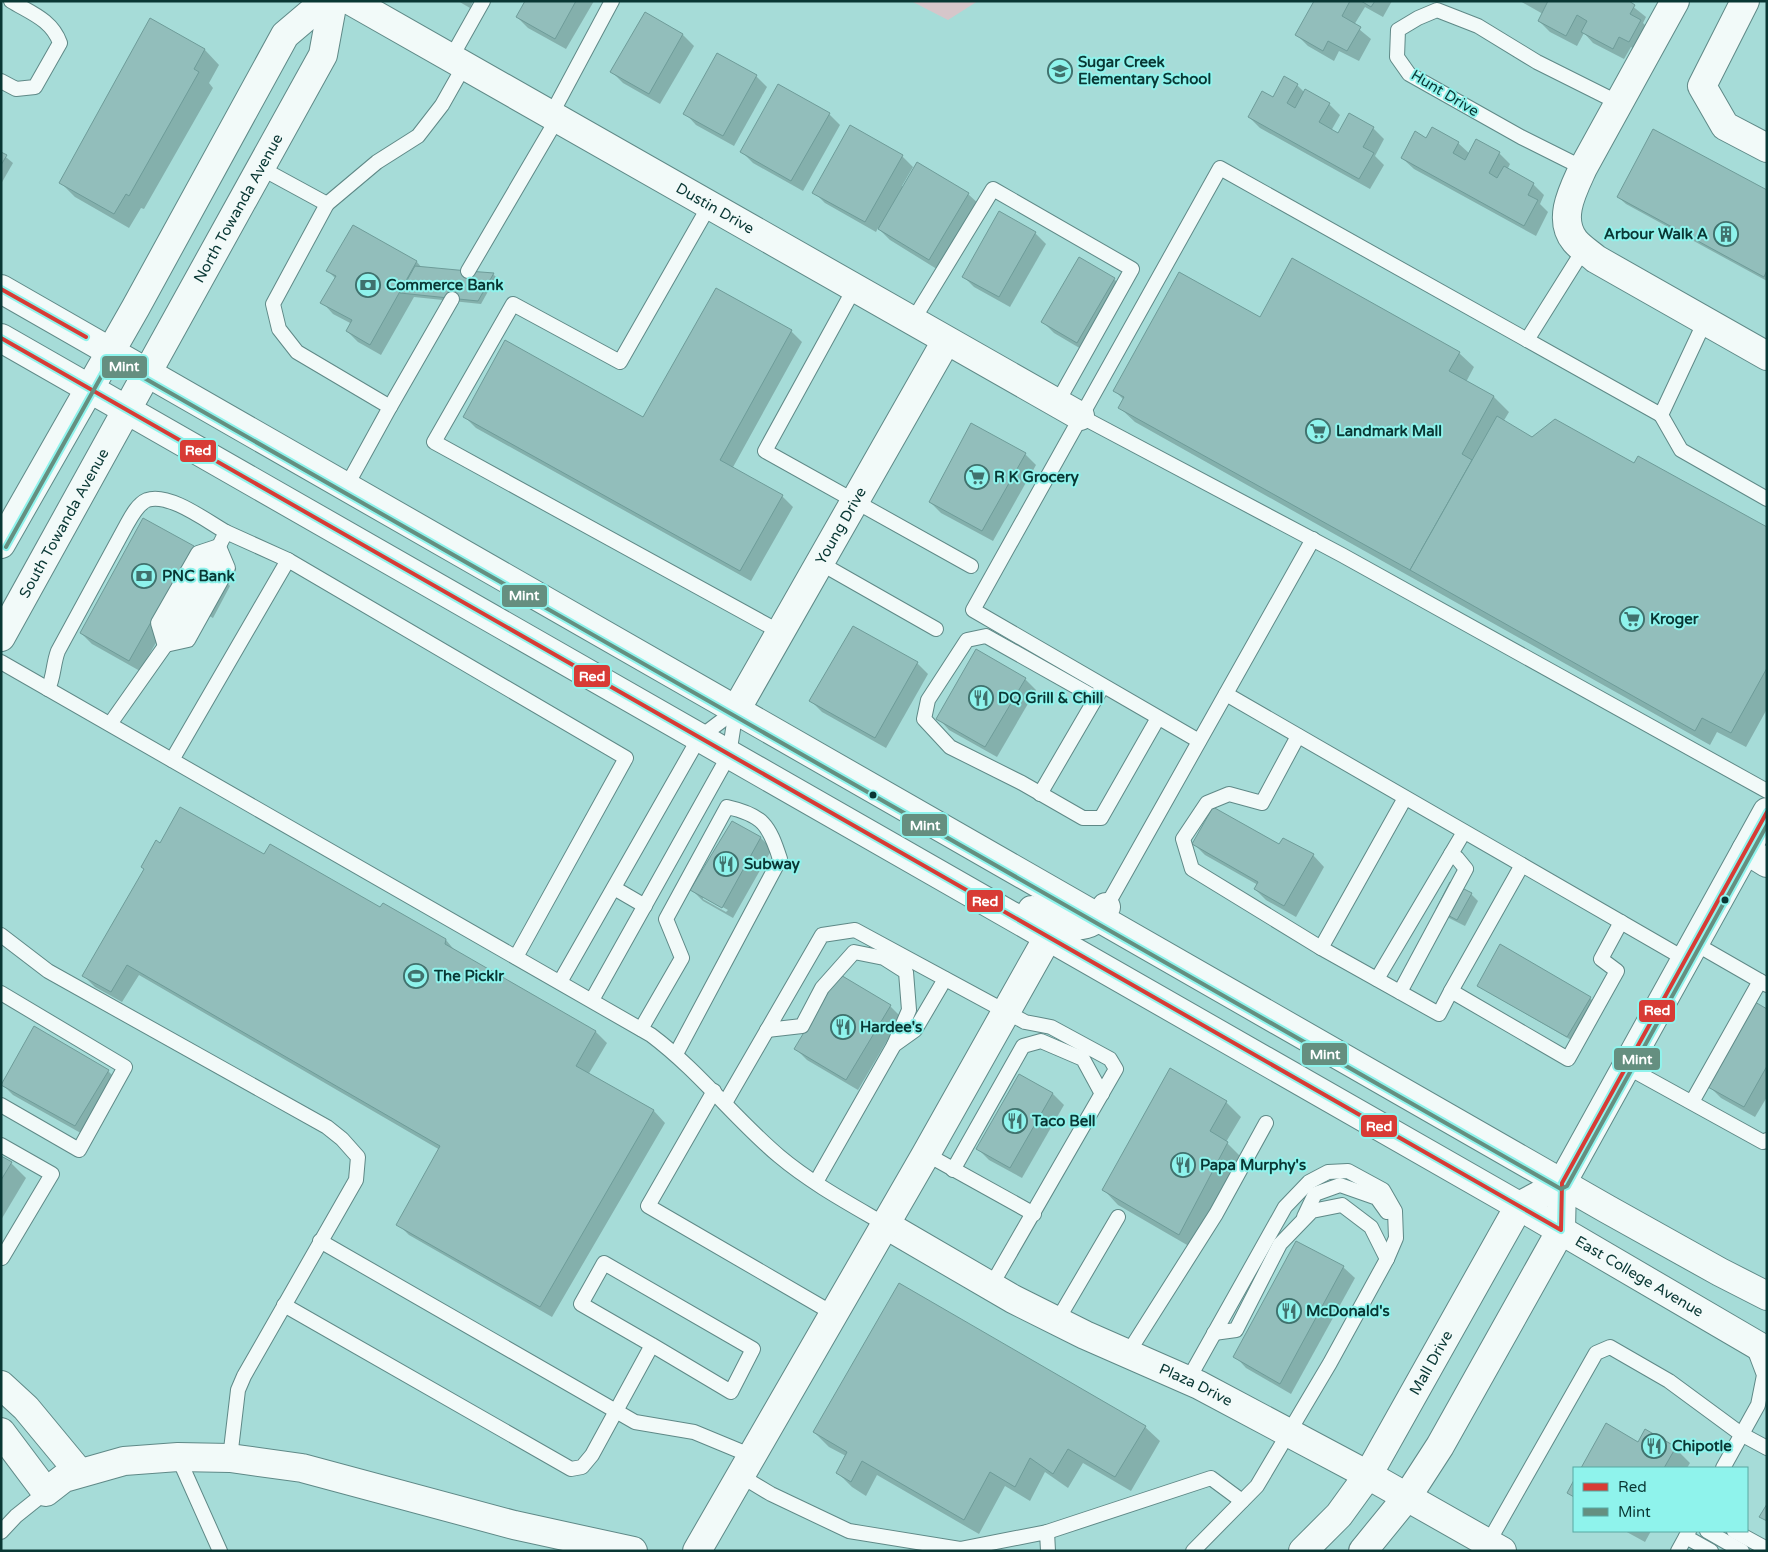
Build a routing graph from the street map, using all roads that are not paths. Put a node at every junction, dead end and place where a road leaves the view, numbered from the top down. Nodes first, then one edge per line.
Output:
1 (11, 1) edge
2 (325, 1) edge
3 (333, 1) edge
4 (351, 1) edge
5 (483, 1) edge
6 (612, 1) edge
7 (1675, 1) edge
8 (1745, 1) edge
9 (458, 62) junction
10 (1, 81) edge
11 (1618, 103) junction
12 (554, 117) junction
13 (1767, 148) edge
14 (259, 168) junction
15 (1582, 168) junction
16 (327, 204) junction
17 (709, 206) junction
18 (1584, 249) junction
19 (468, 271) dead end
20 (1, 289) edge
21 (854, 289) junction
22 (452, 299) dead end
23 (912, 322) junction
24 (1705, 322) junction
25 (1, 338) edge
26 (1527, 340) junction
27 (946, 341) junction
28 (109, 350) junction
29 (1767, 356) edge
30 (147, 372) junction
31 (89, 386) junction
32 (390, 407) junction
33 (128, 409) junction
34 (1068, 410) junction
35 (1661, 415) junction
36 (346, 487) junction
37 (1767, 499) edge
38 (856, 500) junction
39 (226, 532) junction
40 (1313, 539) junction
41 (1, 544) edge
42 (219, 546) junction
43 (288, 560) junction
44 (820, 563) junction
45 (971, 566) dead end
46 (936, 629) dead end
47 (780, 632) junction
48 (1, 637) edge
49 (164, 646) junction
50 (1, 662) edge
51 (1103, 685) junction
52 (48, 689) junction
53 (1226, 694) junction
54 (1096, 698) junction
55 (736, 710) junction
56 (1158, 718) junction
57 (110, 724) junction
58 (1298, 736) junction
59 (699, 738) junction
60 (1199, 741) junction
61 (729, 754) junction
62 (172, 760) junction
63 (1767, 791) edge
64 (1040, 794) junction
65 (1405, 798) junction
66 (1767, 812) edge
67 (1464, 832) junction
68 (868, 835) junction
69 (1451, 854) junction
70 (1756, 857) edge
71 (1522, 865) junction
72 (614, 888) junction
73 (646, 906) junction
74 (1103, 912) junction
75 (1621, 922) junction
76 (1, 935) edge
77 (1048, 937) junction
78 (1321, 948) junction
79 (1690, 951) junction
80 (516, 957) junction
81 (945, 979) junction
82 (1377, 979) junction
83 (560, 982) junction
84 (1763, 983) edge
85 (1451, 991) junction
86 (1400, 992) junction
87 (1, 993) edge
88 (592, 1000) junction
89 (1007, 1012) junction
90 (641, 1029) junction
91 (767, 1030) junction
92 (894, 1045) junction
93 (676, 1054) junction
94 (1627, 1067) junction
95 (714, 1091) junction
96 (1102, 1094) junction
97 (1692, 1102) junction
98 (725, 1103) junction
99 (1, 1105) edge
100 (1266, 1123) dead end
101 (1767, 1140) edge
102 (1, 1145) edge
103 (926, 1154) junction
104 (953, 1170) junction
105 (816, 1182) junction
106 (1562, 1183) junction
107 (1519, 1206) junction
108 (1034, 1214) junction
109 (1118, 1217) dead end
110 (886, 1224) junction
111 (1300, 1224) junction
112 (1396, 1225) junction
113 (1561, 1230) junction
114 (320, 1241) junction
115 (2, 1258) edge
116 (1387, 1259) junction
117 (991, 1286) junction
118 (1767, 1296) edge
119 (284, 1305) junction
120 (834, 1314) junction
121 (1057, 1321) junction
122 (1214, 1333) junction
123 (652, 1345) junction
124 (1759, 1346) edge
125 (1128, 1353) junction
126 (1188, 1380) junction
127 (1, 1385) edge
128 (616, 1411) junction
129 (1, 1432) edge
130 (1289, 1433) junction
131 (1741, 1434) junction
132 (1767, 1448) edge
133 (178, 1457) junction
134 (230, 1458) junction
135 (746, 1466) junction
136 (1724, 1467) edge
137 (79, 1472) junction
138 (1368, 1475) junction
139 (46, 1492) junction
140 (1407, 1497) junction
141 (1242, 1501) junction
142 (1, 1532) edge
143 (1046, 1532) junction
144 (1709, 1532) edge
145 (1736, 1532) edge
146 (1688, 1534) edge
147 (1483, 1545) edge
148 (592, 1547) edge
149 (1767, 1549) edge
150 (220, 1551) edge
151 (634, 1551) edge
152 (697, 1551) edge
153 (1048, 1551) edge
154 (1193, 1551) edge
155 (1303, 1551) edge
156 (1363, 1551) edge
157 (1678, 1551) edge
158 (1711, 1551) edge
159 (1742, 1551) edge

1 - 10 lane
2 - 28 main road
3 - 14 main road, North Towanda Avenue
4 - 9 main road, Dustin Drive
5 - 9 lane
6 - 12 lane
7 - 11 main road
8 - 13 main road
9 - 12 main road, Dustin Drive
9 - 16 lane
11 - 15 main road
11 - 15 lane, Hunt Drive
12 - 17 main road, Dustin Drive
12 - 19 lane
14 - 16 lane
14 - 30 main road, North Towanda Avenue
15 - 18 main road
16 - 32 lane
17 - 21 main road, Dustin Drive
17 - 47 lane
18 - 24 main road
18 - 26 lane
20 - 28 main road
21 - 23 main road, Dustin Drive
21 - 38 lane
22 - 32 lane
23 - 27 main road, Dustin Drive
23 - 34 lane
24 - 29 main road
24 - 35 lane
25 - 31 main road, East College Avenue
26 - 34 lane
26 - 35 lane
27 - 34 main road, Dustin Drive
27 - 38 main road, Young Drive
28 - 30 main road
28 - 31 main road
30 - 33 main road, North Towanda Avenue
30 - 36 main road
31 - 33 main road, East College Avenue
31 - 41 main road
32 - 36 lane
33 - 48 main road, South Towanda Avenue
33 - 59 main road, East College Avenue
34 - 40 lane
34 - 51 lane
35 - 37 lane
36 - 55 main road
38 - 44 main road, Young Drive
38 - 45 lane
39 - 42 lane
39 - 43 lane
39 - 52 lane
40 - 53 lane
40 - 63 lane
42 - 49 lane
42 - 49 lane
43 - 62 lane
43 - 80 lane
44 - 46 lane
44 - 47 main road, Young Drive
47 - 55 main road, Young Drive
49 - 57 lane
50 - 52 lane
51 - 54 lane
51 - 56 lane
52 - 57 lane
53 - 58 lane
53 - 60 lane
54 - 64 lane
54 - 64 lane
55 - 59 lane
55 - 61 lane
55 - 74 main road
56 - 60 lane
56 - 64 lane
57 - 62 lane
58 - 65 lane
58 - 78 lane
59 - 61 main road, East College Avenue
59 - 72 lane
60 - 74 lane
61 - 68 main road, East College Avenue
61 - 73 lane
62 - 80 lane
65 - 67 lane
65 - 78 lane
66 - 70 main road
67 - 69 lane
67 - 71 lane
68 - 74 main road
68 - 77 main road, East College Avenue
69 - 82 lane
69 - 86 lane
70 - 79 main road
71 - 75 lane
71 - 85 lane
72 - 73 lane
72 - 83 lane
73 - 88 lane
74 - 106 main road
75 - 79 lane
75 - 85 lane
76 - 114 lane
77 - 89 main road
77 - 107 main road, East College Avenue
78 - 82 lane
79 - 84 lane
79 - 94 main road
80 - 83 lane
81 - 89 lane
81 - 91 lane
81 - 92 lane
82 - 86 lane
83 - 88 lane
84 - 97 lane
85 - 86 lane
87 - 99 lane
88 - 90 lane
89 - 96 lane
89 - 103 main road
90 - 93 lane
90 - 93 lane
91 - 92 lane
91 - 98 lane
92 - 105 lane
93 - 95 lane
94 - 97 lane
94 - 106 main road
95 - 98 lane
95 - 120 lane
96 - 104 lane
96 - 108 lane
97 - 101 lane
98 - 105 lane
100 - 125 lane
102 - 115 lane
103 - 104 lane
103 - 110 main road
104 - 108 lane
105 - 110 lane
106 - 107 main road
106 - 113 main road
106 - 118 main road
107 - 113 main road, East College Avenue
107 - 138 main road, Mall Drive
108 - 117 lane
109 - 121 lane
110 - 117 main road, Plaza Drive
110 - 120 main road
111 - 112 lane
111 - 116 lane
111 - 122 lane
112 - 116 lane
112 - 122 lane
113 - 124 main road, East College Avenue
113 - 140 main road
114 - 119 lane
114 - 128 lane
116 - 130 lane
117 - 121 main road, Plaza Drive
119 - 128 lane
119 - 134 lane
120 - 135 main road
121 - 125 main road, Plaza Drive
122 - 126 lane
123 - 123 lane
123 - 128 lane
124 - 131 lane
125 - 126 main road, Plaza Drive
126 - 130 main road, Plaza Drive
127 - 137 main road
128 - 135 lane
129 - 139 main road
130 - 138 main road, Plaza Drive
130 - 141 lane
131 - 132 lane
131 - 136 lane
131 - 147 lane
133 - 134 main road
133 - 137 main road
133 - 150 lane
134 - 148 main road
135 - 143 lane
135 - 152 main road
137 - 139 main road
138 - 140 main road, Plaza Drive
138 - 155 main road, Mall Drive
139 - 142 lane
140 - 147 main road, Plaza Drive
140 - 156 main road
141 - 143 lane
141 - 154 lane
143 - 153 lane
144 - 159 lane
145 - 149 lane
146 - 157 lane
146 - 158 lane
148 - 151 main road

